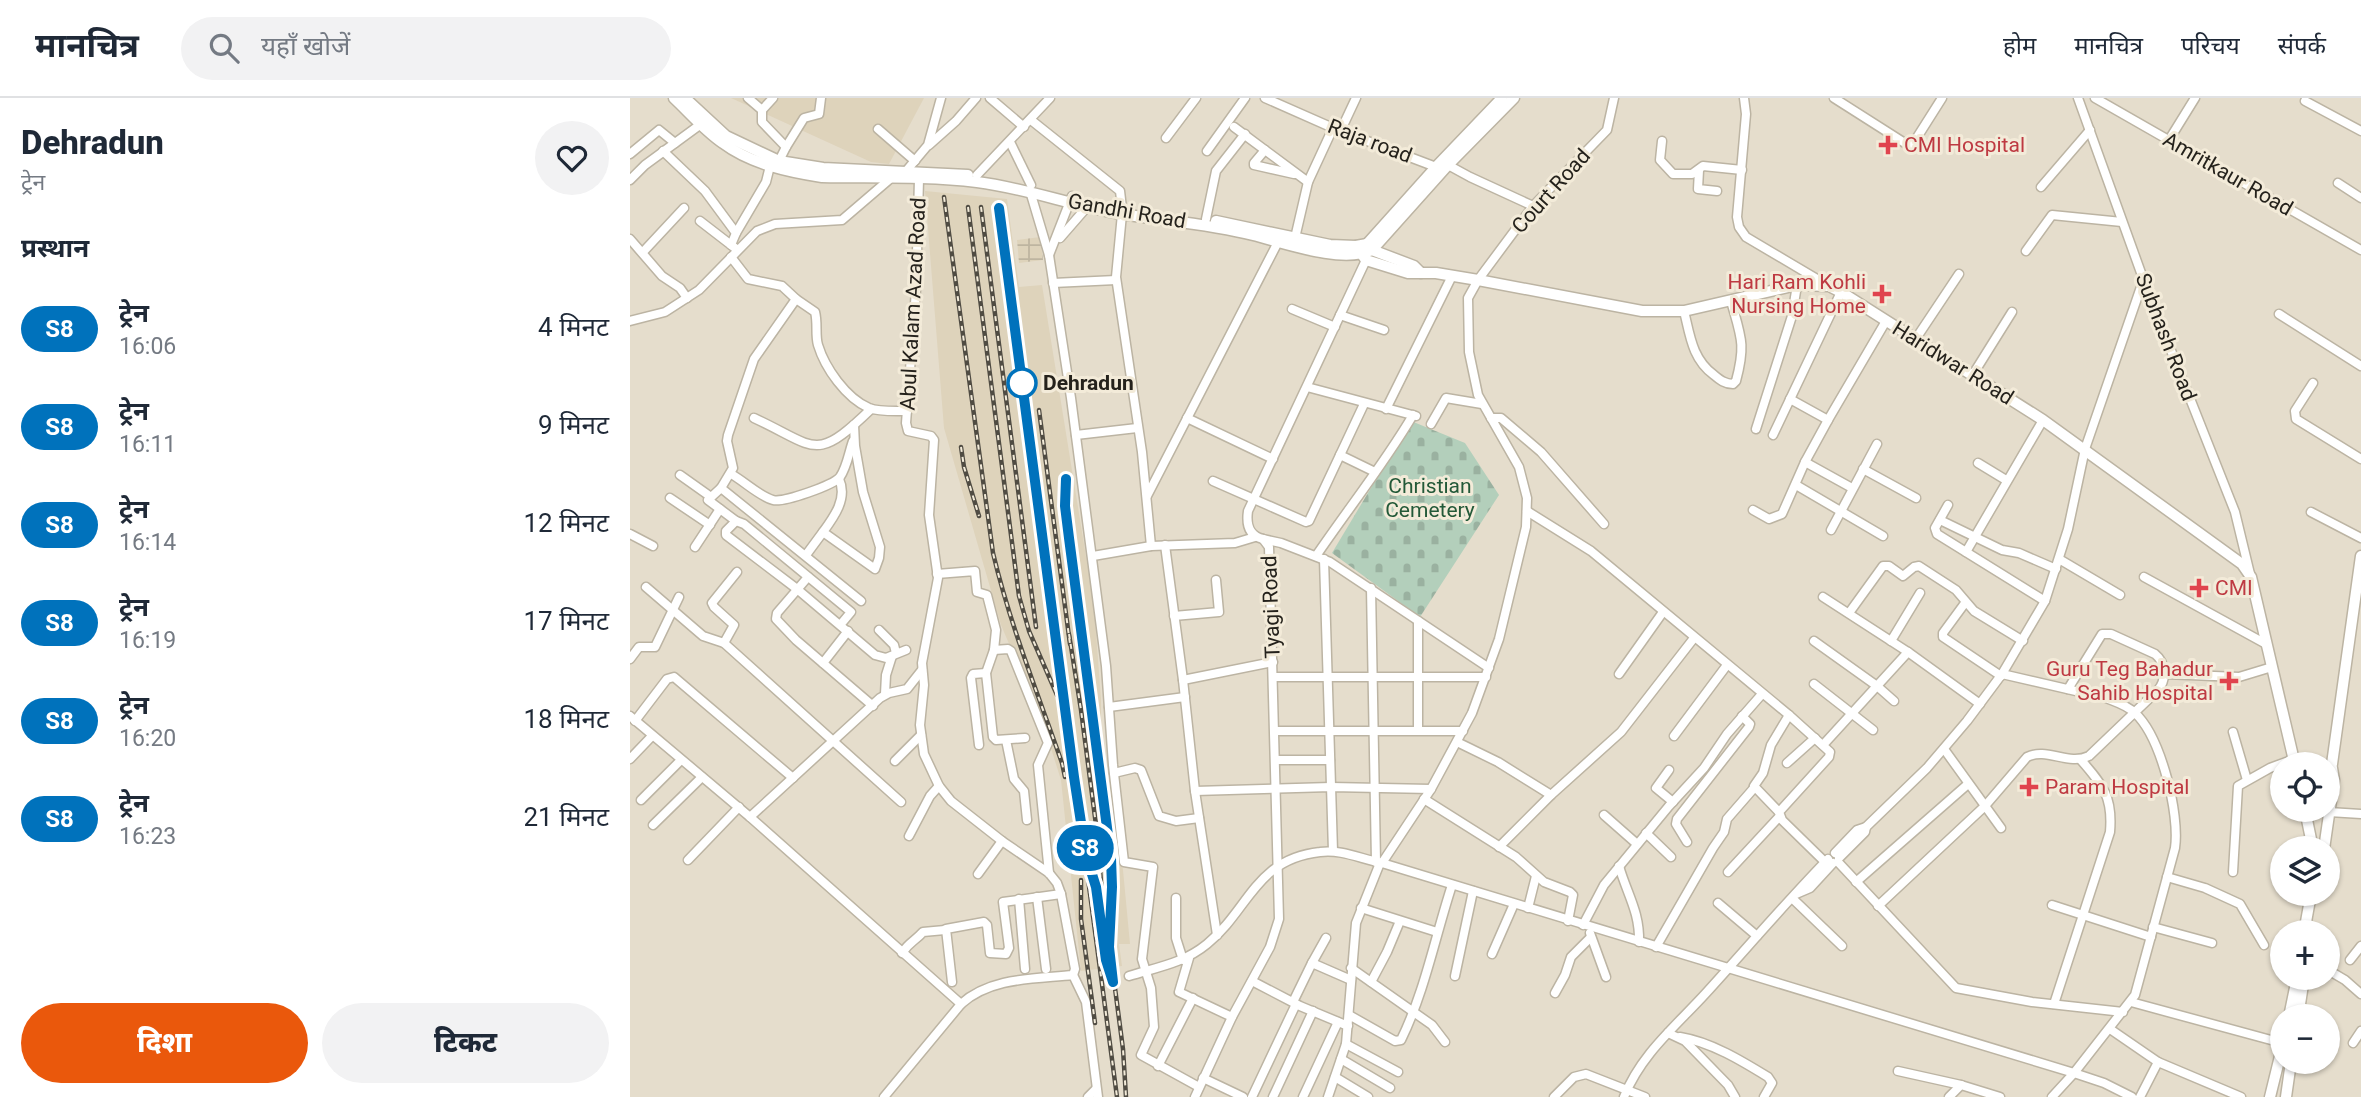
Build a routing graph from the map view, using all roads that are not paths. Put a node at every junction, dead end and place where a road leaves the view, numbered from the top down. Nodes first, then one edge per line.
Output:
1 (674, 98) edge
2 (684, 98) edge
3 (748, 98) edge
4 (773, 98) edge
5 (821, 98) edge
6 (941, 98) edge
7 (976, 98) edge
8 (990, 98) edge
9 (1050, 98) edge
10 (1196, 98) edge
11 (1245, 98) edge
12 (1265, 98) edge
13 (1356, 98) edge
14 (1502, 98) edge
15 (1514, 98) edge
16 (1614, 98) edge
17 (1744, 98) edge
18 (1835, 98) edge
19 (1942, 98) edge
20 (2078, 98) edge
21 (2095, 98) edge
22 (2195, 98) edge
23 (2305, 101) dead end
24 (762, 110) junction
25 (1031, 120) junction
26 (701, 124) junction
27 (1024, 127) junction
28 (1234, 127) dead end
29 (878, 129) dead end
30 (1337, 129) junction
31 (2090, 130) junction
32 (2361, 131) edge
33 (1245, 134) junction
34 (1166, 138) dead end
35 (2169, 140) junction
36 (1662, 141) dead end
37 (1010, 142) junction
38 (675, 143) junction
39 (928, 145) junction
40 (786, 147) junction
41 (1265, 150) junction
42 (663, 151) junction
43 (1207, 151) dead end
44 (630, 154) edge
45 (915, 161) junction
46 (774, 163) junction
47 (1448, 165) junction
48 (1436, 167) junction
49 (907, 170) junction
50 (1699, 170) junction
51 (1742, 170) junction
52 (892, 174) junction
53 (977, 175) junction
54 (1300, 176) junction
55 (919, 179) junction
56 (630, 180) edge
57 (1308, 182) junction
58 (2338, 183) dead end
59 (2041, 187) dead end
60 (1031, 188) junction
61 (1717, 191) dead end
62 (2361, 198) edge
63 (1071, 199) junction
64 (1087, 206) junction
65 (1532, 206) junction
66 (684, 208) dead end
67 (1122, 211) junction
68 (1206, 219) junction
69 (700, 221) dead end
70 (2122, 222) junction
71 (736, 233) junction
72 (1295, 238) junction
73 (630, 239) edge
74 (1278, 242) junction
75 (1370, 247) junction
76 (734, 248) junction
77 (2361, 250) edge
78 (2026, 251) dead end
79 (643, 252) junction
80 (1361, 254) junction
81 (1049, 255) junction
82 (731, 257) junction
83 (1421, 273) junction
84 (1959, 274) dead end
85 (1452, 276) junction
86 (1116, 280) junction
87 (1478, 280) junction
88 (2143, 281) junction
89 (1053, 283) junction
90 (1797, 285) junction
91 (1829, 286) junction
92 (1841, 292) junction
93 (687, 298) junction
94 (796, 299) junction
95 (1731, 301) junction
96 (1292, 309) dead end
97 (1684, 311) junction
98 (2012, 312) dead end
99 (2280, 314) dead end
100 (1340, 315) junction
101 (630, 321) edge
102 (1886, 321) junction
103 (1335, 327) junction
104 (1384, 330) dead end
105 (1915, 340) junction
106 (2361, 366) edge
107 (1972, 376) junction
108 (2314, 383) dead end
109 (1307, 387) junction
110 (1790, 399) junction
111 (1364, 404) junction
112 (1482, 404) junction
113 (871, 409) junction
114 (1385, 409) junction
115 (907, 411) junction
116 (754, 418) dead end
117 (1187, 418) junction
118 (1491, 418) junction
119 (1828, 420) junction
120 (2043, 420) junction
121 (1431, 424) dead end
122 (855, 425) junction
123 (1138, 428) junction
124 (1756, 429) dead end
125 (1076, 435) junction
126 (1773, 435) dead end
127 (854, 438) junction
128 (1877, 444) dead end
129 (2085, 449) junction
130 (1340, 455) junction
131 (2361, 459) edge
132 (1273, 460) junction
133 (1805, 462) junction
134 (1978, 463) dead end
135 (1863, 469) junction
136 (1374, 472) junction
137 (731, 474) junction
138 (680, 475) dead end
139 (839, 479) junction
140 (2006, 480) junction
141 (1213, 481) dead end
142 (1796, 485) junction
143 (721, 488) junction
144 (1852, 488) junction
145 (1147, 496) junction
146 (670, 498) dead end
147 (1253, 498) junction
148 (1916, 498) dead end
149 (710, 499) junction
150 (1948, 505) dead end
151 (720, 509) junction
152 (1753, 510) dead end
153 (1527, 511) junction
154 (1841, 511) junction
155 (2311, 512) dead end
156 (696, 515) junction
157 (1941, 520) junction
158 (736, 521) junction
159 (710, 524) junction
160 (1604, 524) dead end
161 (1831, 530) dead end
162 (823, 533) junction
163 (630, 534) edge
164 (1883, 536) dead end
165 (1974, 536) junction
166 (1259, 538) junction
167 (2361, 538) edge
168 (1164, 545) junction
169 (653, 546) dead end
170 (1151, 546) junction
171 (695, 547) dead end
172 (1966, 552) junction
173 (806, 555) junction
174 (1093, 556) junction
175 (2361, 556) edge
176 (1320, 557) junction
177 (2059, 559) junction
178 (2056, 569) junction
179 (737, 572) dead end
180 (937, 574) junction
181 (808, 577) junction
182 (2251, 577) junction
183 (2144, 578) dead end
184 (1216, 580) dead end
185 (646, 587) dead end
186 (1371, 588) junction
187 (797, 589) junction
188 (1920, 593) dead end
189 (2120, 595) dead end
190 (679, 597) dead end
191 (1823, 597) dead end
192 (860, 601) dead end
193 (2045, 601) junction
194 (1965, 603) junction
195 (674, 609) junction
196 (1662, 612) junction
197 (1849, 613) junction
198 (1174, 616) junction
199 (1418, 621) junction
200 (841, 624) junction
201 (879, 630) dead end
202 (848, 631) junction
203 (1694, 638) junction
204 (1891, 640) junction
205 (2023, 640) junction
206 (1814, 641) dead end
207 (724, 643) junction
208 (2266, 644) junction
209 (906, 650) dead end
210 (994, 650) junction
211 (1908, 652) junction
212 (894, 655) junction
213 (630, 659) edge
214 (1273, 662) junction
215 (823, 663) junction
216 (1727, 665) junction
217 (2272, 667) junction
218 (922, 670) junction
219 (986, 673) junction
220 (1487, 673) junction
221 (1619, 674) dead end
222 (2164, 674) junction
223 (2002, 675) junction
224 (1274, 677) junction
225 (1328, 678) junction
226 (1372, 678) junction
227 (1418, 678) junction
228 (1183, 680) junction
229 (1814, 684) dead end
230 (1877, 686) junction
231 (2068, 689) junction
232 (885, 694) junction
233 (1762, 694) junction
234 (1185, 697) junction
235 (1894, 701) dead end
236 (1980, 704) junction
237 (873, 706) junction
238 (1109, 708) junction
239 (2135, 712) junction
240 (1853, 713) junction
241 (1789, 715) junction
242 (1742, 716) junction
243 (632, 719) edge
244 (1373, 729) junction
245 (1329, 730) junction
246 (1418, 730) junction
247 (1873, 730) dead end
248 (1275, 731) junction
249 (1463, 731) junction
250 (2233, 732) dead end
251 (921, 735) junction
252 (652, 736) junction
253 (1674, 736) dead end
254 (1815, 737) junction
255 (1025, 738) dead end
256 (1006, 740) junction
257 (835, 741) junction
258 (1457, 742) junction
259 (979, 745) dead end
260 (1823, 745) junction
261 (1944, 749) junction
262 (2292, 752) edge
263 (2334, 752) edge
264 (630, 759) edge
265 (681, 760) junction
266 (1276, 760) junction
267 (1330, 760) junction
268 (2081, 760) junction
269 (895, 761) dead end
270 (1787, 763) dead end
271 (1669, 770) dead end
272 (2270, 771) edge
273 (1114, 773) junction
274 (702, 777) junction
275 (793, 778) junction
276 (2247, 780) junction
277 (1968, 784) junction
278 (939, 786) junction
279 (1331, 787) junction
280 (1374, 787) junction
281 (1276, 788) junction
282 (1754, 788) junction
283 (1431, 789) junction
284 (1195, 791) junction
285 (1551, 795) junction
286 (1424, 799) junction
287 (640, 800) dead end
288 (901, 802) dead end
289 (1673, 802) junction
290 (1985, 806) junction
291 (739, 807) junction
292 (2340, 812) edge
293 (2361, 814) edge
294 (1604, 815) dead end
295 (1779, 815) junction
296 (750, 817) junction
297 (1199, 818) junction
298 (1027, 820) dead end
299 (653, 825) dead end
300 (2001, 828) dead end
301 (1646, 833) junction
302 (909, 836) dead end
303 (1002, 841) junction
304 (1687, 842) dead end
305 (1637, 844) junction
306 (1499, 847) junction
307 (1333, 851) junction
308 (1671, 857) dead end
309 (1833, 859) junction
310 (688, 860) dead end
311 (1379, 863) junction
312 (1278, 866) junction
313 (1619, 866) junction
314 (1728, 872) dead end
315 (2233, 872) dead end
316 (1049, 873) junction
317 (978, 874) dead end
318 (1536, 876) junction
319 (2167, 877) junction
320 (1856, 881) junction
321 (1452, 885) junction
322 (1473, 891) junction
323 (1061, 894) junction
324 (1037, 897) junction
325 (1795, 897) junction
326 (1177, 898) dead end
327 (1019, 899) junction
328 (1718, 903) dead end
329 (1514, 904) junction
330 (2052, 905) dead end
331 (1878, 906) junction
332 (1361, 908) junction
333 (1528, 908) junction
334 (2084, 915) junction
335 (1400, 921) junction
336 (1568, 921) junction
337 (1586, 926) junction
338 (2153, 927) junction
339 (944, 930) junction
340 (1437, 932) junction
341 (1217, 935) junction
342 (1757, 936) junction
343 (1591, 937) junction
344 (2151, 937) junction
345 (1326, 938) dead end
346 (1639, 942) junction
347 (2212, 943) dead end
348 (2264, 945) dead end
349 (1842, 946) dead end
350 (2361, 946) edge
351 (1656, 947) junction
352 (902, 953) junction
353 (1492, 954) dead end
354 (1186, 959) junction
355 (2350, 960) dead end
356 (1312, 963) junction
357 (1351, 968) junction
358 (1025, 969) dead end
359 (1046, 969) dead end
360 (1728, 969) junction
361 (1146, 971) junction
362 (1074, 974) junction
363 (1129, 976) dead end
364 (1455, 976) dead end
365 (1606, 977) dead end
366 (2340, 977) edge
367 (1351, 980) junction
368 (1252, 981) junction
369 (952, 982) dead end
370 (1371, 982) junction
371 (1555, 993) dead end
372 (2361, 994) edge
373 (1193, 998) junction
374 (2131, 1002) junction
375 (1295, 1003) junction
376 (961, 1004) junction
377 (2054, 1004) junction
378 (1313, 1012) junction
379 (1415, 1012) junction
380 (2123, 1012) junction
381 (1349, 1015) junction
382 (1233, 1017) junction
383 (1338, 1022) junction
384 (1348, 1026) junction
385 (2109, 1029) junction
386 (2361, 1031) edge
387 (1668, 1033) junction
388 (1680, 1037) junction
389 (1445, 1042) dead end
390 (2270, 1042) edge
391 (2353, 1043) dead end
392 (1346, 1044) junction
393 (1341, 1059) junction
394 (2158, 1062) junction
395 (1158, 1066) junction
396 (1898, 1071) dead end
397 (1398, 1072) dead end
398 (2074, 1073) junction
399 (2275, 1074) edge
400 (2289, 1074) edge
401 (1335, 1077) junction
402 (1201, 1083) junction
403 (1961, 1085) junction
404 (1390, 1088) dead end
405 (1097, 1093) edge
406 (1626, 1093) edge
407 (884, 1097) edge
408 (1088, 1097) edge
409 (1195, 1097) edge
410 (1243, 1097) edge
411 (1252, 1097) edge
412 (1273, 1097) edge
413 (1303, 1097) edge
414 (1328, 1097) edge
415 (1368, 1097) edge
416 (1554, 1097) edge
417 (1645, 1097) edge
418 (1735, 1097) edge
419 (1764, 1097) edge
420 (1949, 1097) edge
421 (2000, 1097) edge
422 (2052, 1097) edge
423 (2132, 1097) edge
424 (2140, 1097) edge
425 (2241, 1097) edge
426 (2270, 1097) edge
427 (2286, 1097) edge

1 - 26 main road
2 - 46 main road
3 - 24 street
4 - 24 street
5 - 40 street
6 - 39 street
7 - 39 street
8 - 27 street
9 - 25 street
10 - 34 street
11 - 43 street
12 - 30 street, Raja road
13 - 30 street
14 - 48 main road
15 - 47 main road
16 - 65 street, Court Road
17 - 51 street
18 - 19 street
20 - 31 street, Subhash Road
21 - 35 street, Amritkaur Road
22 - 35 street
23 - 32 street
24 - 40 street
25 - 27 street
25 - 67 street
26 - 38 street
26 - 46 main road
27 - 37 street
28 - 33 street
29 - 45 street
30 - 48 street, Raja road
30 - 57 street
31 - 59 street
31 - 70 street, Subhash Road
33 - 41 street
33 - 68 street
35 - 77 street, Amritkaur Road
36 - 50 street
37 - 53 street
37 - 60 street
38 - 42 street
38 - 44 street
39 - 45 street
40 - 46 street
41 - 54 street
41 - 54 street
42 - 56 street
42 - 71 street
45 - 49 street
46 - 52 main road
46 - 71 street
47 - 65 street
47 - 75 main road
48 - 75 main road
49 - 52 main road, Gandhi Road
49 - 53 main road, Gandhi Road
50 - 51 street
50 - 61 street
51 - 91 street
52 - 55 main road, Gandhi Road
52 - 76 street
53 - 60 main road, Gandhi Road
54 - 57 street
55 - 60 main road, Gandhi Road
55 - 115 street, Abul Kalam Azad Road
57 - 72 street
58 - 62 street
60 - 63 main road, Gandhi Road
60 - 81 street
63 - 64 main road, Gandhi Road
63 - 67 main road, Gandhi Road
63 - 81 street
64 - 67 main road, Gandhi Road
64 - 81 street
65 - 87 street, Court Road
66 - 79 street
67 - 68 main road, Gandhi Road
67 - 74 main road, Gandhi Road
67 - 86 street
68 - 72 main road, Gandhi Road
69 - 76 street
70 - 78 street
70 - 88 street, Subhash Road
71 - 76 street
72 - 80 main road, Gandhi Road
73 - 79 street
74 - 80 main road, Gandhi Road
74 - 117 street
75 - 80 main road
75 - 83 main road, Haridwar Road
76 - 82 street
79 - 93 street
80 - 83 main road, Haridwar Road
80 - 100 street, Tyagi Road
81 - 89 street
82 - 93 street
82 - 94 street
83 - 85 main road, Haridwar Road
84 - 105 street
85 - 87 main road, Haridwar Road
85 - 114 street
86 - 89 street
86 - 123 street
87 - 97 main road, Haridwar Road
87 - 112 street, Court Road
88 - 129 street
88 - 182 street, Subhash Road
89 - 125 street
90 - 91 main road, Haridwar Road
90 - 95 main road, Haridwar Road
90 - 124 street
91 - 92 main road, Haridwar Road
92 - 102 main road, Haridwar Road
92 - 110 street
93 - 101 street
94 - 113 street
94 - 137 street
95 - 97 main road, Haridwar Road
95 - 97 street
96 - 103 street
98 - 107 street
99 - 106 street
100 - 103 street, Tyagi Road
100 - 104 street
102 - 105 main road, Haridwar Road
102 - 119 street
103 - 109 street, Tyagi Road
105 - 107 main road, Haridwar Road
107 - 120 main road, Haridwar Road
108 - 131 street
109 - 111 street
109 - 132 street, Tyagi Road
110 - 119 street
110 - 126 street
111 - 114 street
111 - 130 street
112 - 118 street, Court Road
112 - 121 street
113 - 115 street
113 - 122 street
114 - 136 street
115 - 180 street, Abul Kalam Azad Road
116 - 122 street
117 - 132 street
117 - 145 street
118 - 153 street, Court Road
118 - 160 street
119 - 133 street
120 - 129 main road, Haridwar Road
120 - 140 street
122 - 127 street
123 - 125 street
123 - 145 street
125 - 174 street
127 - 139 street
127 - 162 street
128 - 135 street
129 - 177 street
129 - 182 main road, Haridwar Road
130 - 136 street
130 - 147 street
132 - 147 street, Tyagi Road
133 - 142 street
133 - 144 street
134 - 140 street
135 - 144 street
135 - 148 street
136 - 176 street
137 - 139 street
137 - 143 street
138 - 149 street
139 - 162 street
140 - 165 street
141 - 147 street
142 - 152 street
142 - 154 street
143 - 149 street
143 - 173 street
144 - 154 street
145 - 170 street
146 - 156 street
147 - 166 street, Tyagi Road
149 - 151 street
149 - 156 street
150 - 157 street
151 - 158 street
151 - 159 street
153 - 196 street
153 - 220 street, Court Road
154 - 161 street
154 - 164 street
155 - 167 street
156 - 159 street
157 - 165 street
157 - 172 street
158 - 181 street
158 - 187 street
159 - 171 street
162 - 173 street
163 - 169 street
165 - 172 street
165 - 178 street
166 - 168 street
166 - 176 street
166 - 214 street, Tyagi Road
168 - 170 street
168 - 198 street
170 - 174 street
172 - 193 street
173 - 192 street
174 - 238 street
175 - 263 main road
176 - 186 street
176 - 225 street
177 - 178 street
177 - 189 street
178 - 193 street
179 - 207 street
180 - 210 street
180 - 218 street, Abul Kalam Azad Road
181 - 187 street
181 - 200 street
182 - 208 main road
183 - 208 street
184 - 198 street
185 - 195 street
186 - 199 street
186 - 226 street
187 - 200 street
187 - 215 street
188 - 204 street
190 - 195 street
191 - 197 street
193 - 205 street
194 - 197 street
194 - 205 street
194 - 223 street
195 - 207 street
195 - 213 street
196 - 203 street
196 - 221 street
197 - 204 street
198 - 228 street
199 - 220 street
199 - 227 street
200 - 202 street
201 - 212 street
202 - 212 street
202 - 215 street
203 - 216 street
203 - 285 street
204 - 211 street
205 - 223 street
206 - 230 street
207 - 257 street
208 - 217 main road
209 - 212 street
210 - 219 street
210 - 316 street
211 - 230 street
211 - 236 street
212 - 232 street
214 - 224 street, Tyagi Road
214 - 228 street
215 - 237 street
216 - 233 street
216 - 253 street
217 - 222 street
217 - 262 main road
218 - 232 street
218 - 251 street, Abul Kalam Azad Road
219 - 256 street
219 - 259 street
220 - 227 street
220 - 249 street, Court Road
222 - 231 street
222 - 239 street
223 - 231 street
223 - 236 street
224 - 225 street
224 - 248 street, Tyagi Road
225 - 226 street
225 - 245 street
226 - 227 street
226 - 244 street
227 - 246 street
228 - 234 street
229 - 240 street
230 - 235 street
230 - 240 street
231 - 239 street
232 - 237 street
233 - 241 street
233 - 242 street
234 - 238 street
234 - 284 street
236 - 261 street
237 - 257 street
238 - 273 street
239 - 268 street
239 - 319 street
240 - 247 street
240 - 260 street
241 - 254 street
241 - 282 street
242 - 289 street
242 - 304 street
243 - 252 street
243 - 275 street
244 - 245 street
244 - 246 street
244 - 280 street
245 - 248 street
245 - 267 street
246 - 249 street
248 - 266 street, Tyagi Road
249 - 258 street, Court Road
250 - 276 street
251 - 269 street
251 - 278 street, Abul Kalam Azad Road
252 - 264 street
252 - 265 street
254 - 260 street
254 - 270 street
255 - 256 street
256 - 298 street
257 - 275 street
257 - 288 street
258 - 283 street, Court Road
258 - 285 street
260 - 295 street
261 - 277 street
261 - 309 street
265 - 274 street
265 - 287 street
266 - 267 street
266 - 281 street, Tyagi Road
267 - 279 street
268 - 290 street
268 - 334 street
271 - 289 street
272 - 276 street
273 - 297 street
273 - 361 street
274 - 291 street
274 - 299 street
275 - 296 street
276 - 315 street
277 - 290 street
277 - 320 street
278 - 302 street
278 - 303 street, Abul Kalam Azad Road
279 - 280 street
279 - 281 street
279 - 307 street
280 - 283 street
280 - 311 street
281 - 284 street
281 - 312 street, Tyagi Road
282 - 295 street
282 - 351 street
283 - 286 street, Court Road
284 - 297 street
285 - 306 street
286 - 306 street
286 - 311 street, Court Road
289 - 301 street
290 - 300 street
290 - 331 street
291 - 296 street
291 - 310 street
292 - 293 street
294 - 305 street
295 - 309 street
295 - 314 street
296 - 352 street
297 - 341 street
301 - 305 street
301 - 308 street
303 - 316 street, Abul Kalam Azad Road
303 - 317 street
305 - 313 street
306 - 318 street
307 - 311 street
307 - 312 street
309 - 320 street
309 - 325 street
311 - 321 street
311 - 332 street
312 - 341 street
312 - 368 street, Tyagi Road
313 - 337 street
313 - 346 street
316 - 323 street, Abul Kalam Azad Road
318 - 333 street
318 - 336 street
319 - 338 street
319 - 348 street
320 - 331 street
321 - 322 street
321 - 340 street
322 - 329 street
322 - 364 street
323 - 324 street
323 - 362 street, Abul Kalam Azad Road
324 - 327 street
324 - 359 street
325 - 342 street
325 - 349 street
326 - 354 street
327 - 339 street
327 - 358 street
328 - 342 street
329 - 333 street
329 - 353 street
330 - 334 street
331 - 377 street
332 - 335 street
332 - 357 street
333 - 336 street
334 - 344 street
334 - 377 street
335 - 340 street
335 - 370 street
336 - 337 street
337 - 343 street
337 - 346 street
338 - 344 street
338 - 347 street
339 - 352 street
339 - 369 street
340 - 379 street
341 - 354 street
342 - 360 street
343 - 365 street
343 - 371 street
344 - 374 street
345 - 356 street
346 - 351 street
350 - 355 street
351 - 360 street
352 - 376 street
354 - 361 street
354 - 373 street
356 - 367 street
356 - 375 street
357 - 367 street
357 - 370 street
360 - 387 street
360 - 398 street
361 - 363 street
361 - 395 street
362 - 376 street
362 - 405 street, Abul Kalam Azad Road
366 - 372 street
367 - 381 street
368 - 375 street
368 - 382 street, Tyagi Road
370 - 379 street
373 - 382 street
373 - 395 street
374 - 380 street
374 - 390 street
375 - 378 street
375 - 411 street
376 - 407 street
377 - 380 street
378 - 383 street
378 - 412 street
379 - 381 street
379 - 389 street
380 - 385 street
381 - 384 street
382 - 402 street, Tyagi Road
383 - 384 street
383 - 413 street
384 - 392 street
385 - 394 street
385 - 398 street
386 - 391 street
387 - 388 street
387 - 406 street
388 - 418 street
388 - 419 street
392 - 393 street
392 - 397 street
393 - 401 street
393 - 404 street
394 - 424 street
394 - 425 street
395 - 402 street
396 - 403 street
398 - 422 street
398 - 423 street
399 - 426 main road
400 - 427 main road
401 - 414 street
401 - 415 street
402 - 409 street, Tyagi Road
402 - 410 street
403 - 420 street
403 - 421 street
405 - 408 street
406 - 416 street
406 - 417 street

